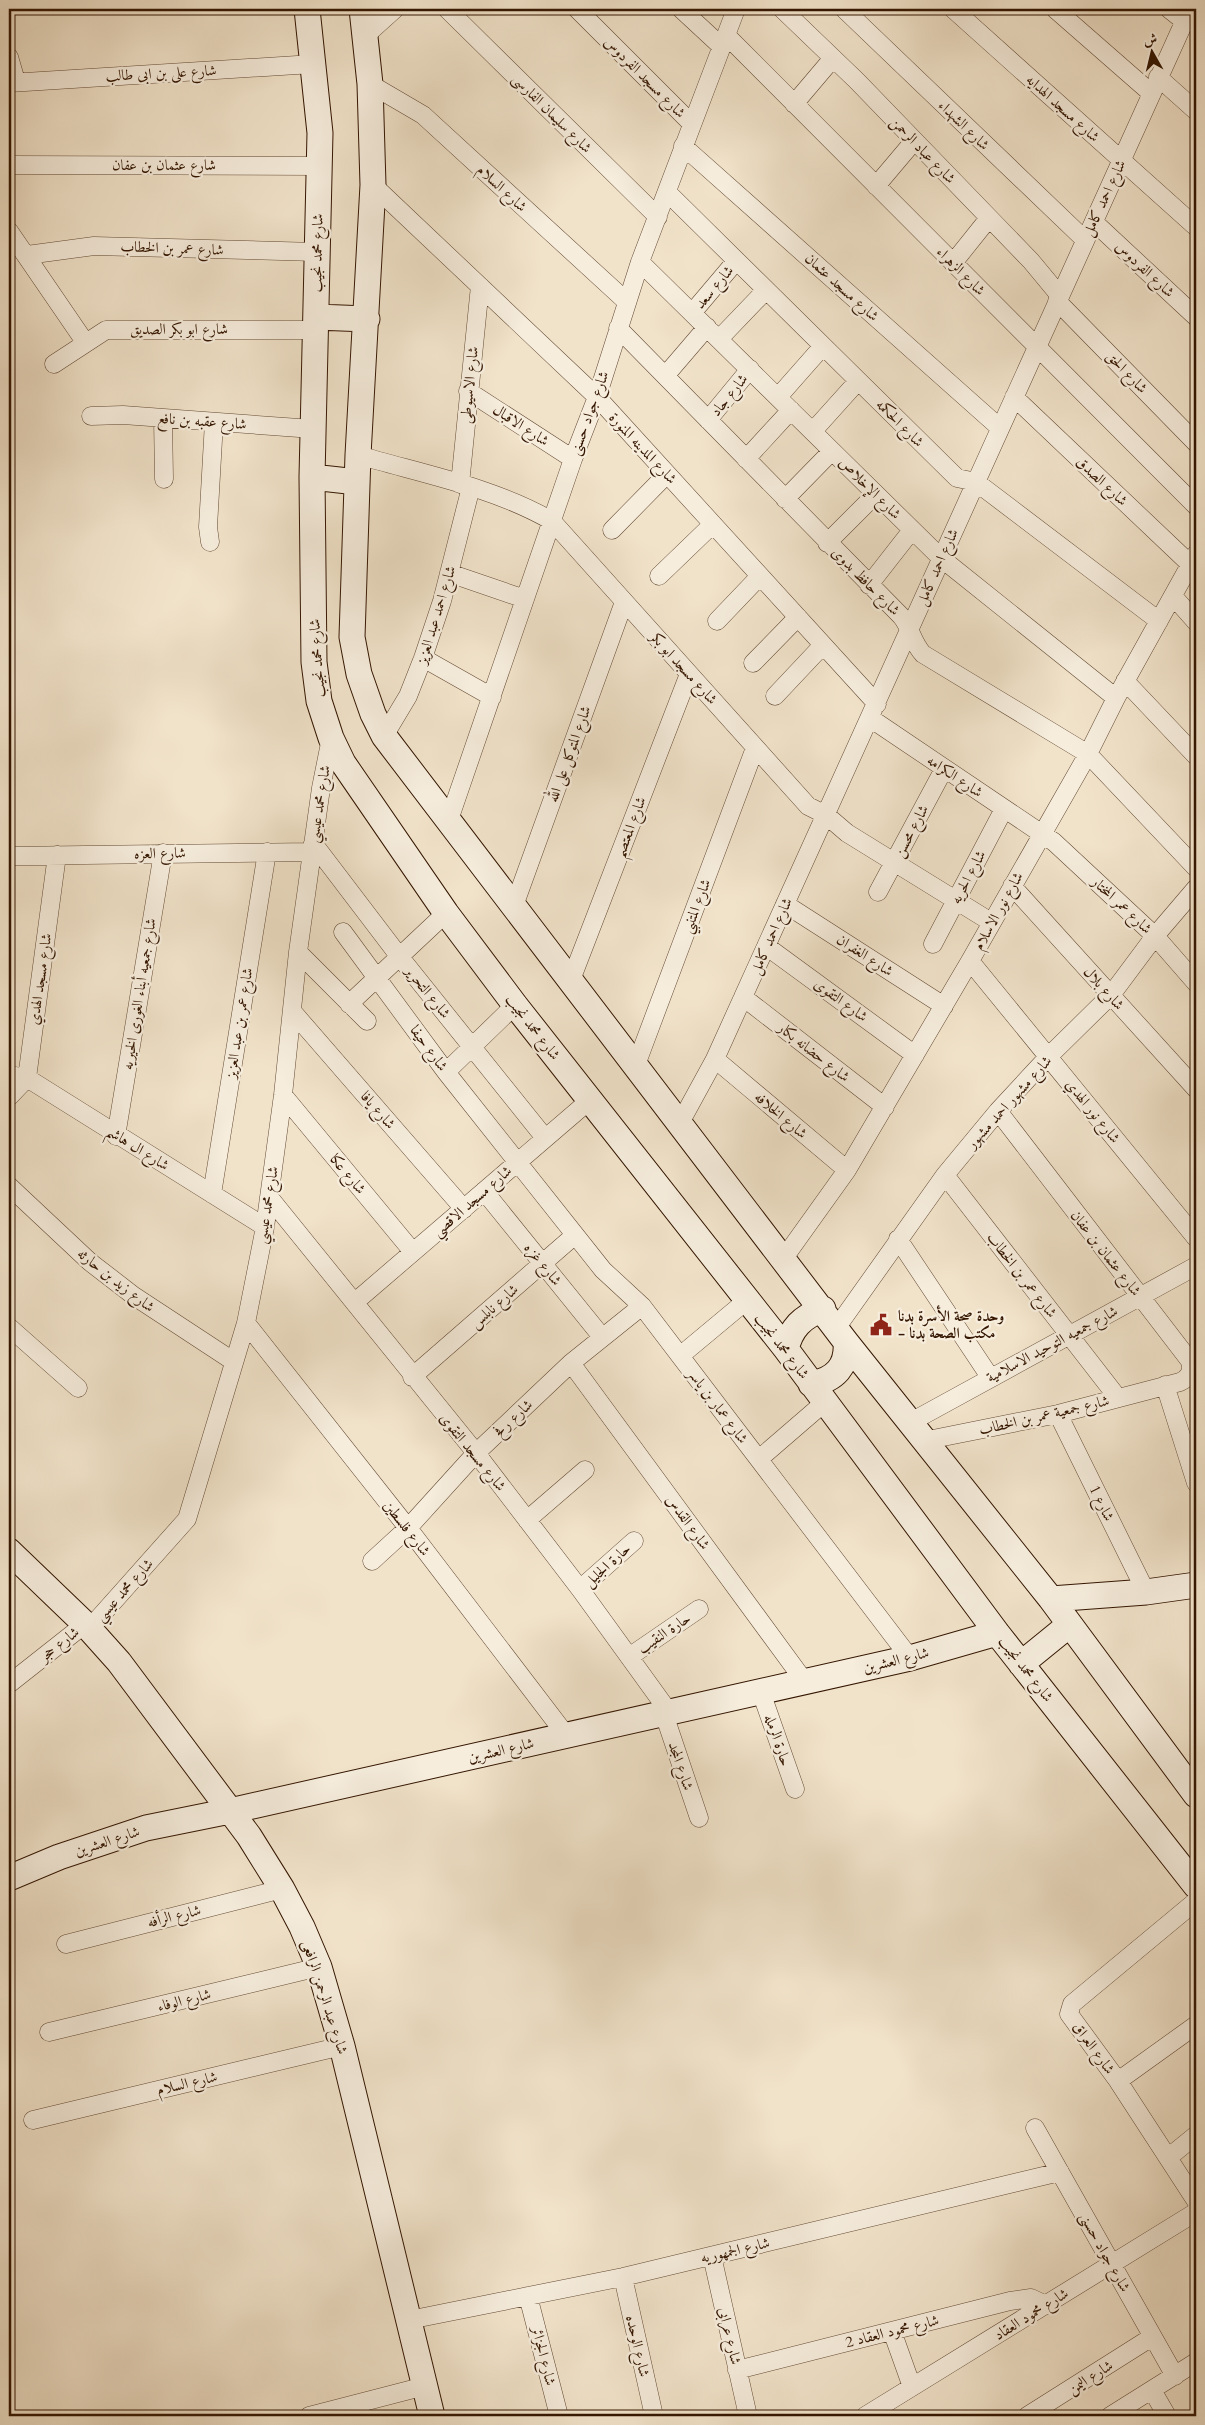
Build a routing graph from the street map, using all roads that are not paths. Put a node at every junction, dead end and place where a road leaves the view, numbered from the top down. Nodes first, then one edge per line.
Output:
1 (307, 9) edge
2 (362, 9) edge
3 (395, 9) edge
4 (447, 9) edge
5 (578, 9) edge
6 (681, 9) edge
7 (736, 9) edge
8 (782, 9) edge
9 (844, 9) edge
10 (953, 9) edge
11 (1055, 9) edge
12 (1169, 9) edge
13 (1187, 15) edge
14 (366, 36) junction
15 (724, 41) junction
16 (9, 57) edge
17 (833, 58) junction
18 (313, 64) junction
19 (1158, 77) junction
20 (12, 82) edge
21 (370, 84) junction
22 (1151, 93) junction
23 (794, 104) junction
24 (1196, 111) edge
25 (691, 123) junction
26 (914, 141) junction
27 (683, 146) junction
28 (1122, 162) junction
29 (9, 165) edge
30 (319, 166) junction
31 (373, 185) junction
32 (876, 186) junction
33 (667, 192) junction
34 (658, 217) junction
35 (989, 218) junction
36 (1094, 222) junction
37 (1196, 227) edge
38 (9, 231) edge
39 (1085, 240) junction
40 (317, 252) junction
41 (26, 255) junction
42 (736, 261) junction
43 (640, 262) junction
44 (953, 263) junction
45 (480, 286) junction
46 (766, 290) junction
47 (1058, 298) junction
48 (627, 302) junction
49 (692, 313) junction
50 (1196, 317) edge
51 (367, 319) junction
52 (316, 323) junction
53 (706, 327) junction
54 (618, 328) junction
55 (719, 339) junction
56 (85, 342) junction
57 (823, 346) junction
58 (1037, 346) junction
59 (54, 364) dead end
60 (750, 369) junction
61 (665, 376) junction
62 (858, 381) junction
63 (468, 391) junction
64 (597, 397) junction
65 (778, 397) junction
66 (1014, 397) junction
67 (791, 410) junction
68 (91, 416) dead end
69 (163, 418) junction
70 (708, 420) junction
71 (214, 422) junction
72 (1000, 428) junction
73 (313, 429) junction
74 (812, 431) junction
75 (1196, 443) edge
76 (832, 450) junction
77 (358, 455) junction
78 (573, 459) junction
79 (746, 459) junction
80 (667, 474) junction
81 (312, 477) junction
82 (164, 479) dead end
83 (357, 482) junction
84 (976, 482) junction
85 (465, 486) junction
86 (876, 494) junction
87 (785, 499) junction
88 (1196, 506) edge
89 (552, 521) junction
90 (713, 524) junction
91 (612, 530) dead end
92 (912, 530) junction
93 (210, 542) dead end
94 (827, 542) junction
95 (941, 558) junction
96 (1193, 559) edge
97 (449, 573) junction
98 (659, 576) dead end
99 (760, 576) junction
100 (868, 585) junction
101 (1173, 596) junction
102 (525, 599) junction
103 (624, 602) junction
104 (798, 617) junction
105 (1159, 620) junction
106 (717, 621) dead end
107 (1196, 622) edge
108 (910, 629) junction
109 (823, 645) junction
110 (423, 658) junction
111 (753, 663) dead end
112 (689, 674) junction
113 (1125, 681) junction
114 (775, 696) dead end
115 (492, 697) junction
116 (1116, 698) junction
117 (873, 711) junction
118 (384, 736) junction
119 (331, 738) junction
120 (755, 748) junction
121 (1088, 754) junction
122 (1196, 756) edge
123 (944, 769) junction
124 (1004, 810) junction
125 (826, 815) junction
126 (448, 820) junction
127 (1040, 834) junction
128 (312, 848) junction
129 (267, 852) junction
130 (162, 853) junction
131 (57, 855) junction
132 (9, 856) edge
133 (894, 863) junction
134 (1196, 868) edge
135 (1012, 886) junction
136 (1196, 888) edge
137 (878, 892) dead end
138 (956, 900) junction
139 (785, 904) junction
140 (514, 906) junction
141 (446, 913) junction
142 (991, 922) junction
143 (343, 932) dead end
144 (1155, 936) junction
145 (933, 944) dead end
146 (766, 946) junction
147 (298, 952) junction
148 (399, 956) junction
149 (970, 961) junction
150 (377, 977) junction
151 (571, 980) junction
152 (1196, 983) edge
153 (1111, 995) junction
154 (743, 997) junction
155 (349, 1004) junction
156 (515, 1005) junction
157 (944, 1006) junction
158 (292, 1011) junction
159 (367, 1021) dead end
160 (472, 1046) junction
161 (915, 1055) junction
162 (1048, 1057) junction
163 (716, 1059) junction
164 (636, 1065) junction
165 (446, 1072) junction
166 (9, 1075) edge
167 (27, 1078) junction
168 (1196, 1089) edge
169 (283, 1095) junction
170 (9, 1097) edge
171 (590, 1100) junction
172 (885, 1107) junction
173 (998, 1112) junction
174 (680, 1123) junction
175 (116, 1136) junction
176 (545, 1138) junction
177 (518, 1162) junction
178 (847, 1170) junction
179 (945, 1175) junction
180 (9, 1186) edge
181 (484, 1191) junction
182 (212, 1194) junction
183 (269, 1197) junction
184 (464, 1209) junction
185 (265, 1227) junction
186 (575, 1235) junction
187 (1196, 1238) edge
188 (898, 1239) junction
189 (413, 1252) junction
190 (784, 1258) junction
191 (542, 1264) junction
192 (1196, 1266) edge
193 (1140, 1296) junction
194 (746, 1301) junction
195 (355, 1302) junction
196 (642, 1306) junction
197 (246, 1323) junction
198 (835, 1326) junction
199 (9, 1327) edge
200 (1069, 1335) junction
201 (602, 1337) junction
202 (786, 1350) junction
203 (680, 1356) junction
204 (233, 1361) junction
205 (571, 1363) junction
206 (412, 1377) junction
207 (990, 1377) junction
208 (1165, 1385) junction
209 (78, 1388) dead end
210 (818, 1393) junction
211 (1118, 1398) junction
212 (1058, 1414) junction
213 (916, 1432) junction
214 (476, 1453) junction
215 (758, 1458) junction
216 (585, 1470) dead end
217 (1196, 1483) edge
218 (527, 1520) junction
219 (408, 1528) junction
220 (634, 1540) dead end
221 (12, 1561) edge
222 (372, 1561) dead end
223 (1196, 1585) edge
224 (580, 1588) junction
225 (1146, 1592) junction
226 (1051, 1600) junction
227 (699, 1610) dead end
228 (1069, 1625) junction
229 (87, 1626) junction
230 (998, 1633) junction
231 (628, 1657) junction
232 (910, 1658) junction
233 (1021, 1664) junction
234 (804, 1682) junction
235 (9, 1684) edge
236 (761, 1692) junction
237 (666, 1713) junction
238 (566, 1736) junction
239 (795, 1789) dead end
240 (1196, 1795) edge
241 (230, 1811) junction
242 (699, 1818) dead end
243 (9, 1878) edge
244 (1196, 1886) edge
245 (282, 1889) junction
246 (1196, 1901) edge
247 (66, 1944) dead end
248 (319, 1967) junction
249 (1196, 2025) edge
250 (49, 2032) dead end
251 (342, 2046) junction
252 (1118, 2081) junction
253 (32, 2120) dead end
254 (1035, 2128) dead end
255 (1196, 2135) edge
256 (1169, 2157) junction
257 (1060, 2172) junction
258 (1196, 2201) edge
259 (1196, 2212) edge
260 (712, 2256) junction
261 (1112, 2264) junction
262 (623, 2277) junction
263 (528, 2296) junction
264 (1046, 2305) junction
265 (409, 2320) junction
266 (892, 2331) junction
267 (1152, 2337) junction
268 (1196, 2362) edge
269 (737, 2370) junction
270 (1174, 2376) junction
271 (425, 2386) junction
272 (912, 2387) junction
273 (1152, 2390) junction
274 (309, 2416) edge
275 (432, 2416) edge
276 (559, 2416) edge
277 (654, 2416) edge
278 (748, 2416) edge
279 (865, 2416) edge
280 (1027, 2416) edge
281 (1110, 2416) edge
282 (1167, 2416) edge

1 - 18 main road, شارع محمد نجيب
2 - 14 main road
3 - 14 street
4 - 34 street, شارع سليمان الفارسى
5 - 25 street, شارع مسجد الفردوس
6 - 15 street, شارع الزهراء
7 - 15 street, شارع جواد حسنى
8 - 17 street, شارع عباد الرحمن
9 - 39 street, شارع الشهداء
10 - 28 street, شارع مسجد الهدايه
11 - 22 street
12 - 13 street
13 - 19 street, شارع احمد كامل
14 - 21 main road
15 - 23 street, شارع الزهراء
15 - 25 street, شارع جواد حسنى
16 - 20 street
17 - 23 street
17 - 26 street, شارع عباد الرحمن
18 - 20 street, شارع على بن ابى طالب
18 - 30 main road, شارع محمد نجيب
19 - 22 street, شارع احمد كامل
19 - 24 street
21 - 31 main road
21 - 48 street, شارع السلام
22 - 28 street, شارع احمد كامل
23 - 32 street, شارع الزهراء
25 - 27 street, شارع جواد حسنى
26 - 32 street
26 - 35 street, شارع عباد الرحمن
27 - 33 street, شارع جواد حسنى
27 - 72 street, شارع مسجد عثمان
28 - 36 street, شارع احمد كامل
28 - 37 street, شارع مسجد الهدايه
29 - 30 street, شارع عثمان بن عفان
30 - 40 main road, شارع محمد نجيب
31 - 45 street, شارع المدينه المنورة
31 - 51 main road
32 - 44 street, شارع الزهراء
33 - 34 street, شارع جواد حسنى
33 - 42 street, شارع الحكمه
34 - 43 street, شارع جواد حسنى
35 - 44 street
35 - 47 street, شارع عباد الرحمن
36 - 39 street, شارع احمد كامل
36 - 50 street, شارع الفردوس
38 - 41 street
39 - 47 street, شارع احمد كامل
40 - 41 street, شارع عمر بن الخطاب
40 - 52 main road, شارع محمد نجيب
41 - 56 street
42 - 46 street, شارع الحكمه
42 - 49 street, شارع سعد
43 - 48 street, شارع جواد حسنى
43 - 49 street, شارع الإخلاص
44 - 58 street, شارع الزهراء
45 - 63 street, شارع الاسيوطى
45 - 64 street, شارع المدينه المنورة
46 - 55 street
46 - 57 street, شارع الحكمه
47 - 58 street, شارع احمد كامل
47 - 75 street, شارع الحق
48 - 54 street, شارع جواد حسنى
49 - 53 street, شارع الإخلاص
51 - 52 main road
51 - 77 main road
52 - 56 street, شارع ابو بكر الصديق
52 - 73 main road, شارع محمد نجيب
53 - 55 street, شارع الإخلاص
53 - 61 street, شارع سعد
54 - 61 street, شارع حافظ بدوى
54 - 64 street, شارع جواد حسنى
55 - 60 street, شارع الإخلاص
56 - 59 street, شارع ابو بكر الصديق
57 - 62 street, شارع الحكمه
57 - 65 street
58 - 66 street, شارع احمد كامل
58 - 88 street, شارع الزهراء
60 - 65 street, شارع الإخلاص
60 - 70 street, شارع جاد
61 - 70 street, شارع حافظ بدوى
62 - 74 street
62 - 84 street, شارع الحكمه
63 - 78 street, شارع الاقبال
63 - 85 street, شارع الاسيوطى
64 - 78 street, شارع جواد حسنى
64 - 80 street, شارع المدينه المنورة
65 - 67 street, شارع الإخلاص
66 - 72 street, شارع احمد كامل
66 - 96 street, شارع الصدق
67 - 74 street, شارع الإخلاص
67 - 79 street
68 - 69 street, شارع عقبه بن نافع
69 - 71 street, شارع عقبه بن نافع
69 - 82 street
70 - 79 street, شارع حافظ بدوى
71 - 73 street, شارع عقبه بن نافع
71 - 93 street
72 - 84 street, شارع احمد كامل
73 - 81 main road, شارع محمد نجيب
74 - 76 street, شارع الإخلاص
76 - 86 street, شارع الإخلاص
76 - 87 street
77 - 83 main road
77 - 85 street, شارع مسجد ابو بكر
78 - 89 street, شارع جواد حسنى
79 - 87 street, شارع حافظ بدوى
80 - 90 street, شارع المدينه المنورة
80 - 91 street
81 - 83 main road
81 - 119 main road, شارع محمد نجيب
83 - 118 main road
84 - 95 street, شارع احمد كامل
84 - 105 street, شارع الحكمه
85 - 89 street, شارع مسجد ابو بكر
85 - 97 street, شارع احمد عبد العزيز
86 - 92 street, شارع الإخلاص
86 - 94 street
87 - 94 street, شارع حافظ بدوى
89 - 102 street, شارع جواد حسنى
89 - 103 street, شارع مسجد ابو بكر
90 - 98 street
90 - 99 street, شارع المدينه المنورة
92 - 95 street, شارع الإخلاص
92 - 100 street
94 - 100 street, شارع حافظ بدوى
95 - 108 street, شارع احمد كامل
95 - 116 street, شارع الإخلاص
96 - 101 street, شارع نور الاسلام
97 - 102 street
97 - 110 street, شارع احمد عبد العزيز
99 - 104 street, شارع المدينه المنورة
99 - 106 street
100 - 108 street, شارع حافظ بدوى
101 - 105 street, شارع نور الاسلام
101 - 107 street
102 - 115 street, شارع جواد حسنى
103 - 112 street, شارع مسجد ابو بكر
103 - 140 street, شارع المتوكل على الله
104 - 109 street, شارع المدينه المنورة
104 - 111 street
105 - 113 street, شارع نور الاسلام
108 - 117 street, شارع احمد كامل
108 - 121 street, شارع حافظ بدوى
109 - 114 street
109 - 117 street, شارع المدينه المنورة
110 - 115 street
110 - 118 street, شارع احمد عبد العزيز
112 - 120 street, شارع مسجد ابو بكر
112 - 151 street, شارع المعتصم
113 - 116 street, شارع نور الاسلام
113 - 122 street
115 - 126 street, شارع جواد حسنى
116 - 121 street, شارع نور الاسلام
117 - 123 street, شارع الكرامه
117 - 125 street, شارع احمد كامل
118 - 126 main road
119 - 128 street, شارع محمد عيسي
119 - 141 main road, شارع محمد نجيب
120 - 125 street, شارع مسجد ابو بكر
120 - 164 street, شارع المتنبي
121 - 127 street, شارع نور الاسلام
121 - 134 street, شارع حافظ بدوى
123 - 124 street, شارع الكرامه
123 - 133 street, شارع محسن
124 - 127 street, شارع الكرامه
124 - 138 street, شارع الحريه
125 - 133 street, شارع مسجد ابو بكر
125 - 139 street, شارع احمد كامل
126 - 140 main road
127 - 135 street, شارع نور الاسلام
127 - 144 street, شارع عمر المختار
128 - 129 street, شارع العزه
128 - 147 street, شارع محمد عيسي
128 - 148 street, شارع التحرير
129 - 130 street, شارع العزه
129 - 182 street, شارع عمر بن عبد العزيز
130 - 131 street, شارع العزه
130 - 175 street, شارع جمعيه أبناء الغورى الخيريه
131 - 132 street, شارع العزه
131 - 167 street, شارع مسجد الهدي
133 - 137 street, شارع محسن
133 - 138 street, شارع مسجد ابو بكر
135 - 142 street, شارع نور الاسلام
135 - 153 street, شارع بلال
136 - 144 street, شارع مشهور احمد مشهور
138 - 142 street, شارع مسجد ابو بكر
138 - 145 street, شارع الحريه
139 - 146 street, شارع احمد كامل
139 - 157 street, شارع الغفران
140 - 151 main road
141 - 148 street
141 - 156 main road, شارع محمد نجيب
142 - 149 street, شارع نور الاسلام
143 - 150 street, شارع حيفا
144 - 152 street, شارع عمر المختار
144 - 153 street, شارع مشهور احمد مشهور
146 - 154 street, شارع احمد كامل
146 - 161 street, شارع التقوى
147 - 155 street
147 - 158 street, شارع محمد عيسي
148 - 150 street
148 - 160 street, شارع التحرير
149 - 157 street, شارع نور الاسلام
149 - 162 street, شارع نور الهدي
150 - 155 street
150 - 165 street, شارع حيفا
151 - 164 main road
153 - 162 street, شارع مشهور احمد مشهور
153 - 168 street, شارع بلال
154 - 163 street, شارع احمد كامل
154 - 172 street, شارع حضانه بكار
155 - 159 street
156 - 160 street
156 - 171 main road, شارع محمد نجيب
157 - 161 street, شارع نور الاسلام
158 - 169 street, شارع محمد عيسي
158 - 184 street, شارع يافا
160 - 165 street
160 - 176 street, شارع التحرير
161 - 172 street, شارع نور الاسلام
162 - 173 street, شارع مشهور احمد مشهور
162 - 187 street, شارع نور الهدي
163 - 174 street, شارع احمد كامل
163 - 178 street, شارع الخلافه
164 - 174 main road
165 - 177 street, شارع حيفا
166 - 167 street, شارع ال هاشم
167 - 170 street
167 - 175 street, شارع ال هاشم
169 - 183 street, شارع محمد عيسي
169 - 189 street, شارع عكا
171 - 176 street, شارع مسجد الاقصي
171 - 194 main road, شارع محمد نجيب
172 - 178 street, شارع نور الاسلام
173 - 179 street, شارع مشهور احمد مشهور
173 - 193 street, شارع عثمان بن عفان
174 - 190 main road
175 - 182 street, شارع ال هاشم
176 - 177 street, شارع مسجد الاقصي
177 - 181 street, شارع مسجد الاقصي
177 - 186 street, شارع عمار بن ياسر
178 - 190 street, شارع نور الاسلام
179 - 188 street, شارع مشهور احمد مشهور
179 - 200 street, شارع عمر بن الخطاب
180 - 204 street, شارع زيد بن حارثه
181 - 184 street, شارع مسجد الاقصي
181 - 191 street, شارع غزه
182 - 185 street, شارع ال هاشم
183 - 185 street, شارع محمد عيسي
183 - 195 street, شارع مسجد التقوى
184 - 189 street, شارع مسجد الاقصي
185 - 197 street, شارع محمد عيسي
186 - 191 street, شارع نابلس
186 - 196 street, شارع عمار بن ياسر
188 - 198 street, شارع مشهور احمد مشهور
188 - 207 street
189 - 195 street, شارع مسجد الاقصي
190 - 198 main road
191 - 201 street, شارع غزه
191 - 206 street, شارع نابلس
192 - 193 street, شارع جمعيه التوحيد الاسلامية
193 - 200 street, شارع جمعيه التوحيد الاسلامية
193 - 208 street, شارع عثمان بن عفان
194 - 202 main road, شارع محمد نجيب
194 - 203 street
195 - 206 street, شارع مسجد التقوى
196 - 201 street, شارع رفح
196 - 203 street, شارع عمار بن ياسر
197 - 204 street, شارع محمد عيسي
197 - 219 street, شارع فلسطين
198 - 202 main road
198 - 210 main road
198 - 213 main road
199 - 209 street
200 - 207 street, شارع جمعيه التوحيد الاسلامية
200 - 211 street, شارع عمر بن الخطاب
201 - 205 street, شارع رفح
202 - 210 main road, شارع محمد نجيب
203 - 215 street, شارع عمار بن ياسر
204 - 229 street, شارع محمد عيسي
205 - 214 street, شارع رفح
205 - 234 street, شارع القدس
206 - 214 street, شارع مسجد التقوى
207 - 213 street, شارع جمعيه التوحيد الاسلامية
208 - 211 street, شارع جمعية عمر بن الخطاب
208 - 217 street
210 - 215 street
210 - 230 main road, شارع محمد نجيب
211 - 212 street, شارع جمعية عمر بن الخطاب
212 - 213 street, شارع جمعية عمر بن الخطاب
212 - 225 street, شارع 1
213 - 226 main road
214 - 218 street, شارع مسجد التقوى
214 - 219 street, شارع رفح
215 - 232 street, شارع عمار بن ياسر
216 - 218 street
218 - 224 street, شارع مسجد التقوى
219 - 222 street, شارع رفح
219 - 238 street, شارع فلسطين
220 - 224 street, حارة الجليل
221 - 229 main road, شارع عبد الرحمن الرافعى
223 - 225 main road
224 - 231 street, شارع مسجد التقوى
225 - 226 main road
226 - 228 main road
227 - 231 street, حارة النقيب
228 - 233 main road
228 - 240 main road
229 - 235 street, شارع حجر
229 - 241 main road, شارع عبد الرحمن الرافعى
230 - 232 main road, شارع العشرين
230 - 233 main road, شارع محمد نجيب
231 - 237 street, شارع مسجد التقوى
232 - 234 main road, شارع العشرين
233 - 244 main road, شارع محمد نجيب
234 - 236 main road, شارع العشرين
236 - 237 main road, شارع العشرين
236 - 239 street, حارة الرمله
237 - 238 main road, شارع العشرين
237 - 242 street, شارع المجد
238 - 241 main road, شارع العشرين
241 - 243 main road, شارع العشرين
241 - 245 main road, شارع عبد الرحمن الرافعى
245 - 247 street, شارع الرأفه
245 - 248 main road, شارع عبد الرحمن الرافعى
246 - 252 street, شارع العراق
248 - 250 street, شارع الوفاء
248 - 251 main road, شارع عبد الرحمن الرافعى
249 - 252 street
251 - 253 street, شارع السلام
251 - 265 main road, شارع عبد الرحمن الرافعى
252 - 256 street, شارع العراق
254 - 257 street, شارع جواد حسنى
255 - 256 street
256 - 258 street, شارع العراق
257 - 260 street, شارع الجمهوريه
257 - 261 street, شارع جواد حسنى
259 - 261 street, شارع محمود العقاد
260 - 262 street, شارع الجمهوريه
260 - 269 street, شارع عرابى
261 - 264 street, شارع محمود العقاد
261 - 267 street, شارع جواد حسنى
262 - 263 street, شارع الجمهوريه
262 - 277 street, شارع الوحده
263 - 265 street, شارع الجمهوريه
263 - 276 street, شارع الجزائر
264 - 266 street, شارع محمود العقاد 2
264 - 272 street, شارع محمود العقاد
265 - 271 main road, شارع عبد الرحمن الرافعى
266 - 269 street, شارع محمود العقاد 2
266 - 272 street
267 - 270 street, شارع جواد حسنى
267 - 280 street, شارع اليمن
268 - 270 street
269 - 278 street, شارع عرابى
270 - 273 street
271 - 274 street
271 - 275 main road, شارع عبد الرحمن الرافعى
272 - 279 street, شارع محمود العقاد
273 - 281 street
273 - 282 street

